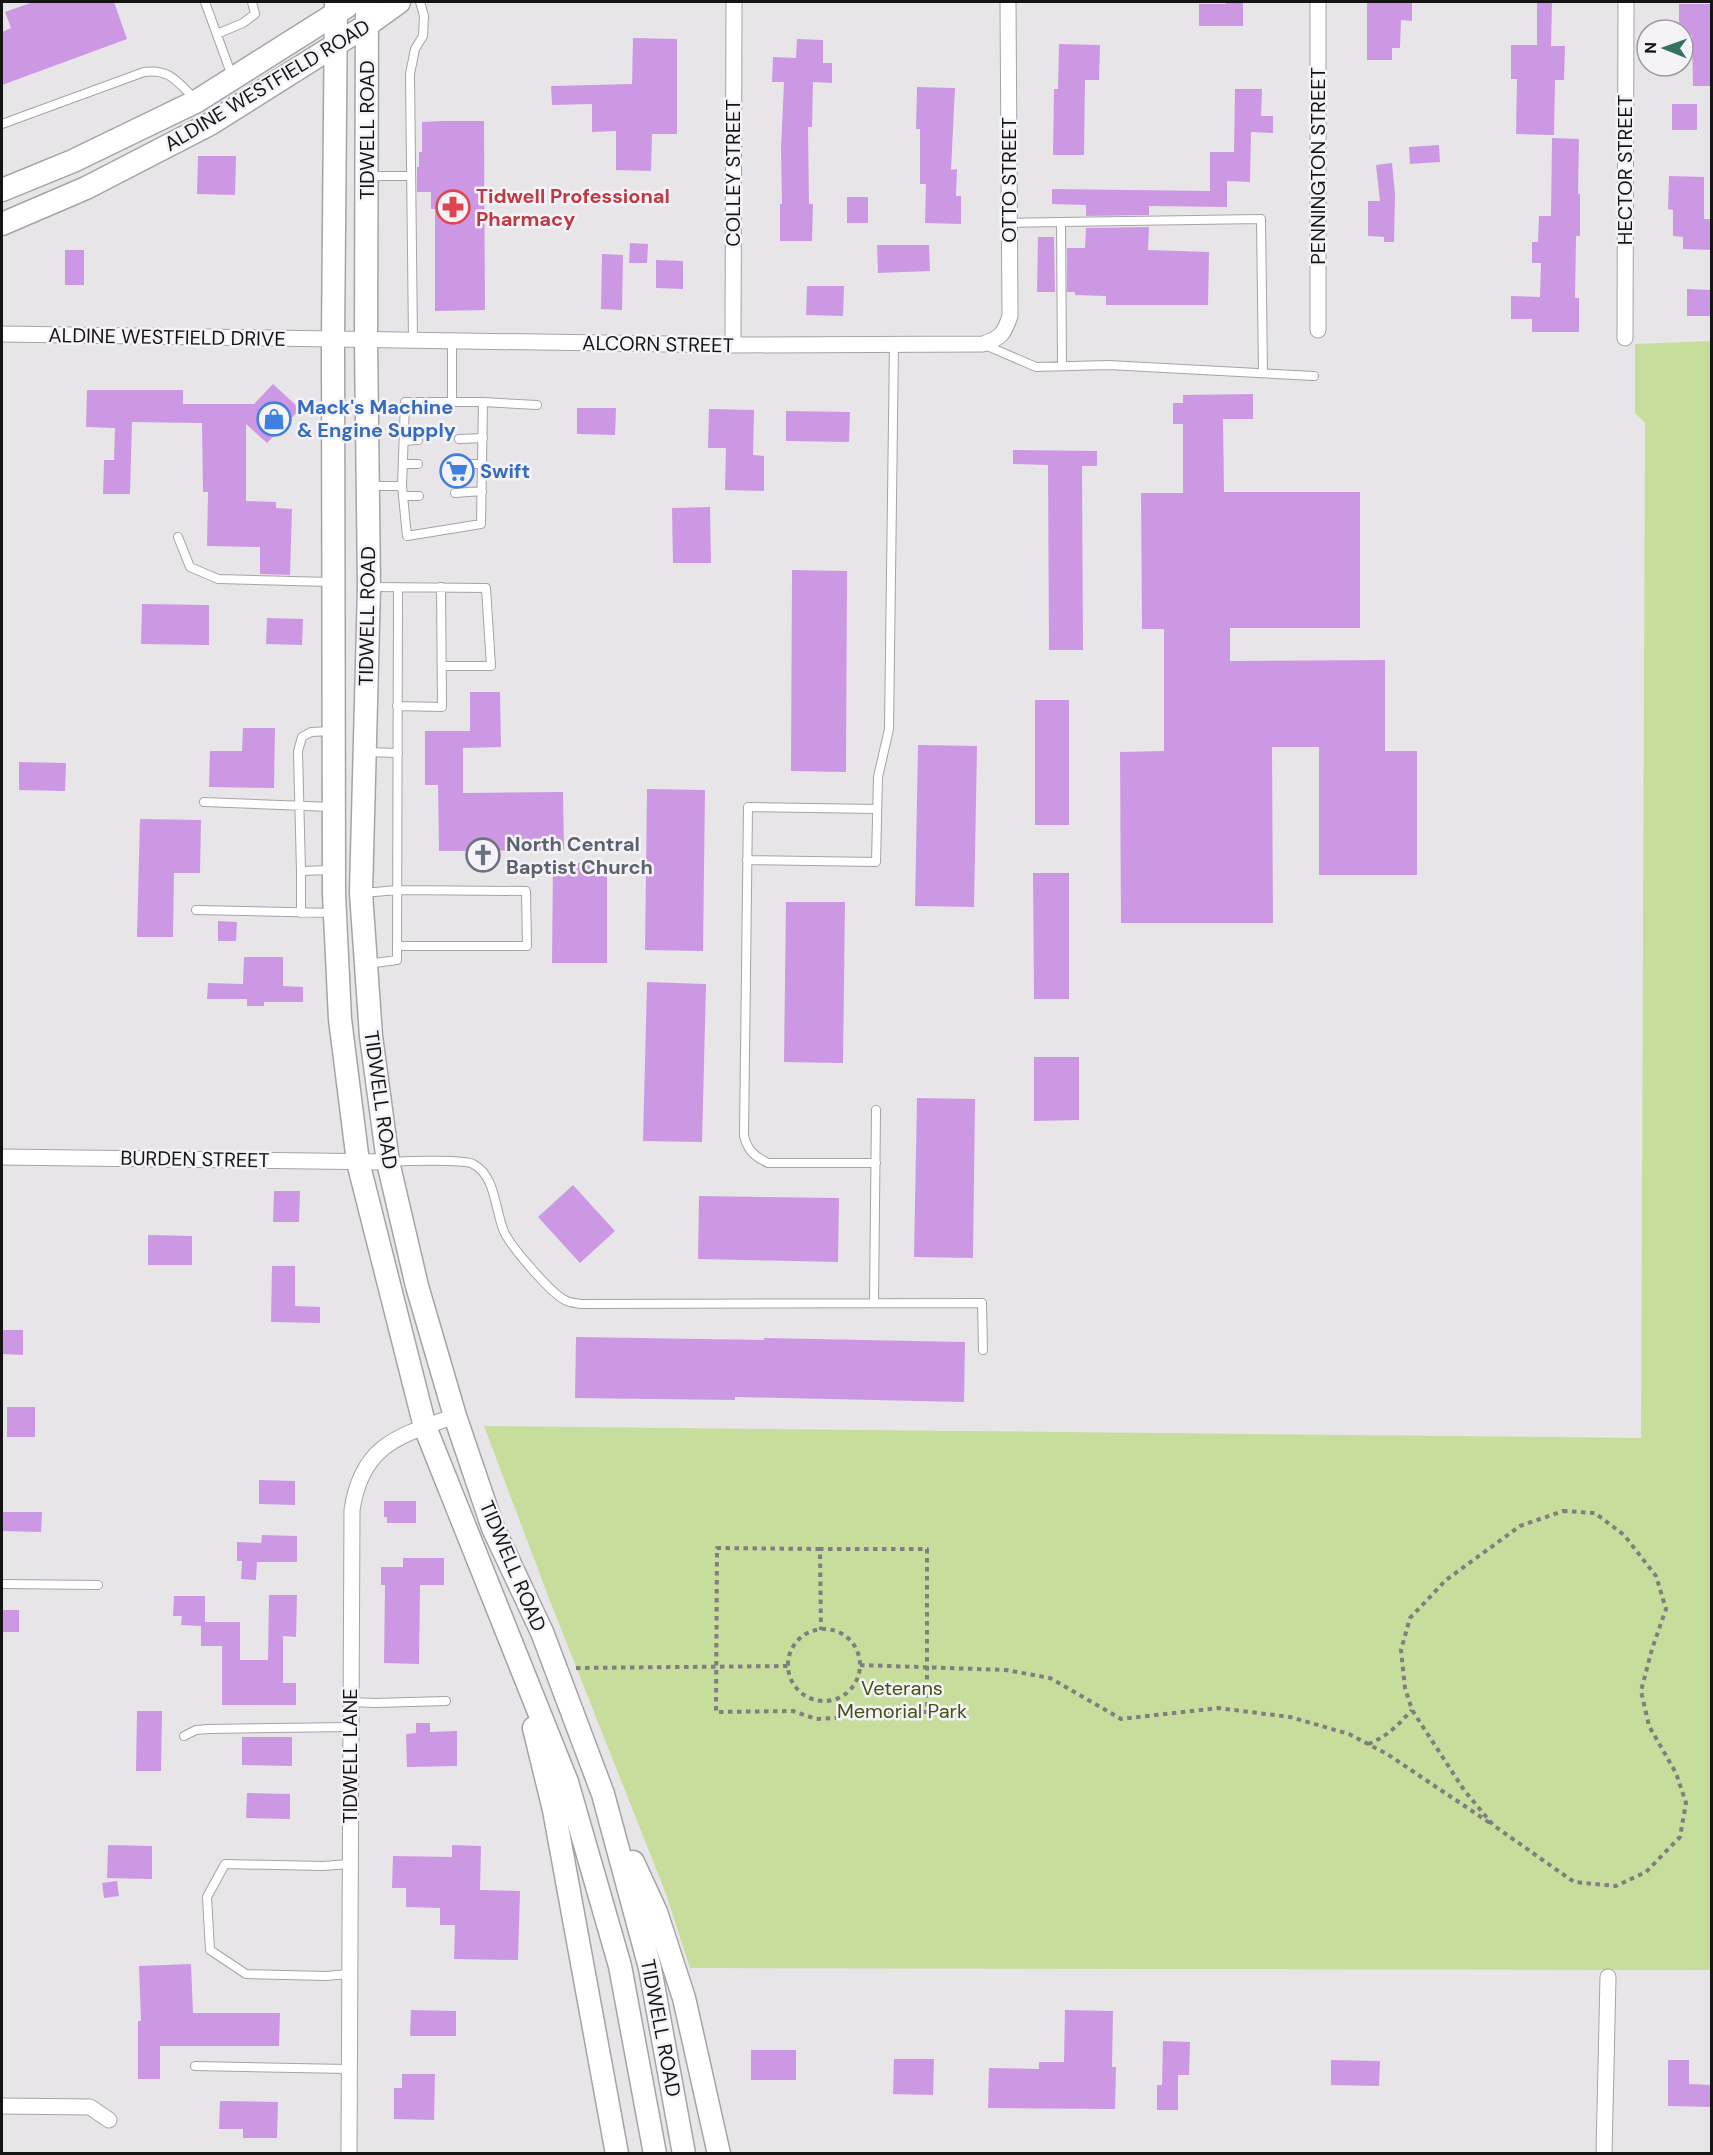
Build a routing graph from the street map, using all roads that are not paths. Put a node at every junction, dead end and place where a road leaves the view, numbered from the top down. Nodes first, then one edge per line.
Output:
1 (205, 2) edge
2 (252, 2) edge
3 (367, 2) edge
4 (399, 2) edge
5 (420, 2) edge
6 (734, 2) edge
7 (1008, 2) edge
8 (1318, 2) edge
9 (1626, 2) edge
10 (343, 5) edge
11 (368, 25) junction
12 (217, 34) junction
13 (336, 44) junction
14 (233, 78) junction
15 (197, 101) junction
16 (2, 124) edge
17 (73, 161) junction
18 (367, 176) junction
19 (411, 176) junction
20 (86, 188) junction
21 (2, 190) edge
22 (1061, 222) junction
23 (1009, 223) junction
24 (2, 224) edge
25 (1318, 330) dead end
26 (2, 334) edge
27 (1625, 339) dead end
28 (333, 340) junction
29 (366, 340) junction
30 (413, 340) junction
31 (452, 341) junction
32 (983, 344) junction
33 (733, 345) junction
34 (894, 345) junction
35 (1062, 366) junction
36 (1263, 374) junction
37 (1314, 376) dead end
38 (452, 402) junction
39 (483, 402) junction
40 (537, 405) dead end
41 (483, 438) junction
42 (459, 439) dead end
43 (418, 440) dead end
44 (404, 441) junction
45 (403, 464) junction
46 (418, 464) dead end
47 (459, 464) dead end
48 (482, 464) junction
49 (368, 485) junction
50 (402, 486) junction
51 (482, 491) junction
52 (455, 493) dead end
53 (404, 496) junction
54 (419, 496) dead end
55 (178, 537) dead end
56 (334, 582) junction
57 (369, 587) junction
58 (398, 587) junction
59 (441, 587) junction
60 (442, 666) junction
61 (397, 706) junction
62 (334, 731) junction
63 (364, 752) junction
64 (398, 753) junction
65 (204, 802) dead end
66 (299, 807) junction
67 (334, 807) junction
68 (877, 809) junction
69 (747, 860) junction
70 (334, 870) junction
71 (301, 871) junction
72 (397, 890) junction
73 (361, 893) junction
74 (335, 903) junction
75 (196, 910) dead end
76 (301, 913) junction
77 (397, 946) junction
78 (366, 964) junction
79 (876, 1110) dead end
80 (2, 1157) edge
81 (358, 1162) junction
82 (388, 1162) junction
83 (876, 1163) junction
84 (874, 1303) junction
85 (983, 1350) dead end
86 (455, 1416) junction
87 (425, 1426) junction
88 (2, 1584) edge
89 (98, 1585) dead end
90 (512, 1639) junction
91 (446, 1701) dead end
92 (350, 1702) junction
93 (350, 1727) junction
94 (184, 1736) dead end
95 (603, 1794) junction
96 (349, 1864) junction
97 (349, 1974) junction
98 (1608, 1977) dead end
99 (195, 2066) dead end
100 (348, 2069) junction
101 (2, 2106) edge
102 (109, 2120) dead end
103 (349, 2154) edge
104 (617, 2154) edge
105 (655, 2154) edge
106 (684, 2154) edge
107 (719, 2154) edge
108 (1604, 2154) edge

1 - 12 lane
2 - 12 lane
3 - 11 main road, TIDWELL ROAD
4 - 11 main road, ALDINE WESTFIELD ROAD
5 - 19 lane
6 - 33 street, COLLEY STREET
7 - 23 street, OTTO STREET
8 - 25 street, PENNINGTON STREET
9 - 27 street, HECTOR STREET
10 - 13 main road, TIDWELL ROAD
10 - 14 main road, ALDINE WESTFIELD ROAD
11 - 13 main road, ALDINE WESTFIELD ROAD
11 - 18 main road, TIDWELL ROAD
12 - 14 lane
13 - 20 main road, ALDINE WESTFIELD ROAD
13 - 28 main road, TIDWELL ROAD
14 - 15 main road, ALDINE WESTFIELD ROAD
15 - 16 lane
15 - 17 main road, ALDINE WESTFIELD ROAD
17 - 20 main road
17 - 21 main road, ALDINE WESTFIELD ROAD
18 - 19 lane
18 - 29 main road, TIDWELL ROAD
19 - 30 lane
20 - 24 main road, ALDINE WESTFIELD ROAD
22 - 23 lane
22 - 35 lane
22 - 36 lane
23 - 32 street, OTTO STREET
26 - 28 street, ALDINE WESTFIELD DRIVE
28 - 29 street, ALCORN STREET
28 - 56 main road, TIDWELL ROAD
29 - 30 street, ALCORN STREET
29 - 49 main road, TIDWELL ROAD
30 - 31 street, ALCORN STREET
31 - 33 street, ALCORN STREET
31 - 38 lane
32 - 34 street, ALCORN STREET
32 - 35 lane
33 - 34 street, ALCORN STREET
34 - 68 lane
35 - 36 lane
36 - 37 lane
38 - 39 lane
38 - 44 lane
39 - 40 lane
39 - 41 lane
41 - 42 lane
41 - 48 lane
43 - 44 lane
44 - 45 lane
45 - 46 lane
45 - 50 lane
47 - 48 lane
48 - 51 lane
49 - 50 lane
49 - 57 main road, TIDWELL ROAD
50 - 53 lane
51 - 52 lane
51 - 53 lane
53 - 54 lane
55 - 56 lane
56 - 57 main road
56 - 62 main road, TIDWELL ROAD
57 - 58 lane
57 - 63 main road, TIDWELL ROAD
58 - 59 lane
58 - 61 lane
59 - 60 lane
59 - 60 lane
60 - 61 lane
61 - 64 lane
62 - 66 lane
62 - 67 main road, TIDWELL ROAD
63 - 64 lane
63 - 73 main road, TIDWELL ROAD
64 - 72 lane
65 - 66 lane
66 - 67 lane
66 - 71 lane
67 - 70 main road, TIDWELL ROAD
68 - 69 lane
68 - 69 lane
69 - 83 lane
70 - 71 lane
70 - 74 main road, TIDWELL ROAD
71 - 76 lane
72 - 73 lane
72 - 77 lane
72 - 77 lane
73 - 74 main road
73 - 78 main road, TIDWELL ROAD
74 - 76 lane
74 - 81 main road, TIDWELL ROAD
75 - 76 lane
77 - 78 lane
78 - 82 main road, TIDWELL ROAD
79 - 83 lane
80 - 81 street, BURDEN STREET
81 - 82 street, BURDEN STREET
81 - 87 main road, TIDWELL ROAD
82 - 84 lane
82 - 86 main road, TIDWELL ROAD
83 - 84 lane
84 - 85 lane
86 - 87 street, TIDWELL LANE
86 - 95 main road, TIDWELL ROAD
87 - 90 main road, TIDWELL ROAD
87 - 92 street, TIDWELL LANE
88 - 89 lane
90 - 104 main road
90 - 105 main road, TIDWELL ROAD
91 - 92 lane
92 - 93 street, TIDWELL LANE
93 - 94 lane
93 - 96 street, TIDWELL LANE
95 - 106 main road, TIDWELL ROAD
95 - 107 main road
96 - 97 street, TIDWELL LANE
96 - 97 lane
97 - 100 street, TIDWELL LANE
98 - 108 street
99 - 100 lane
100 - 103 street, TIDWELL LANE
101 - 102 street

